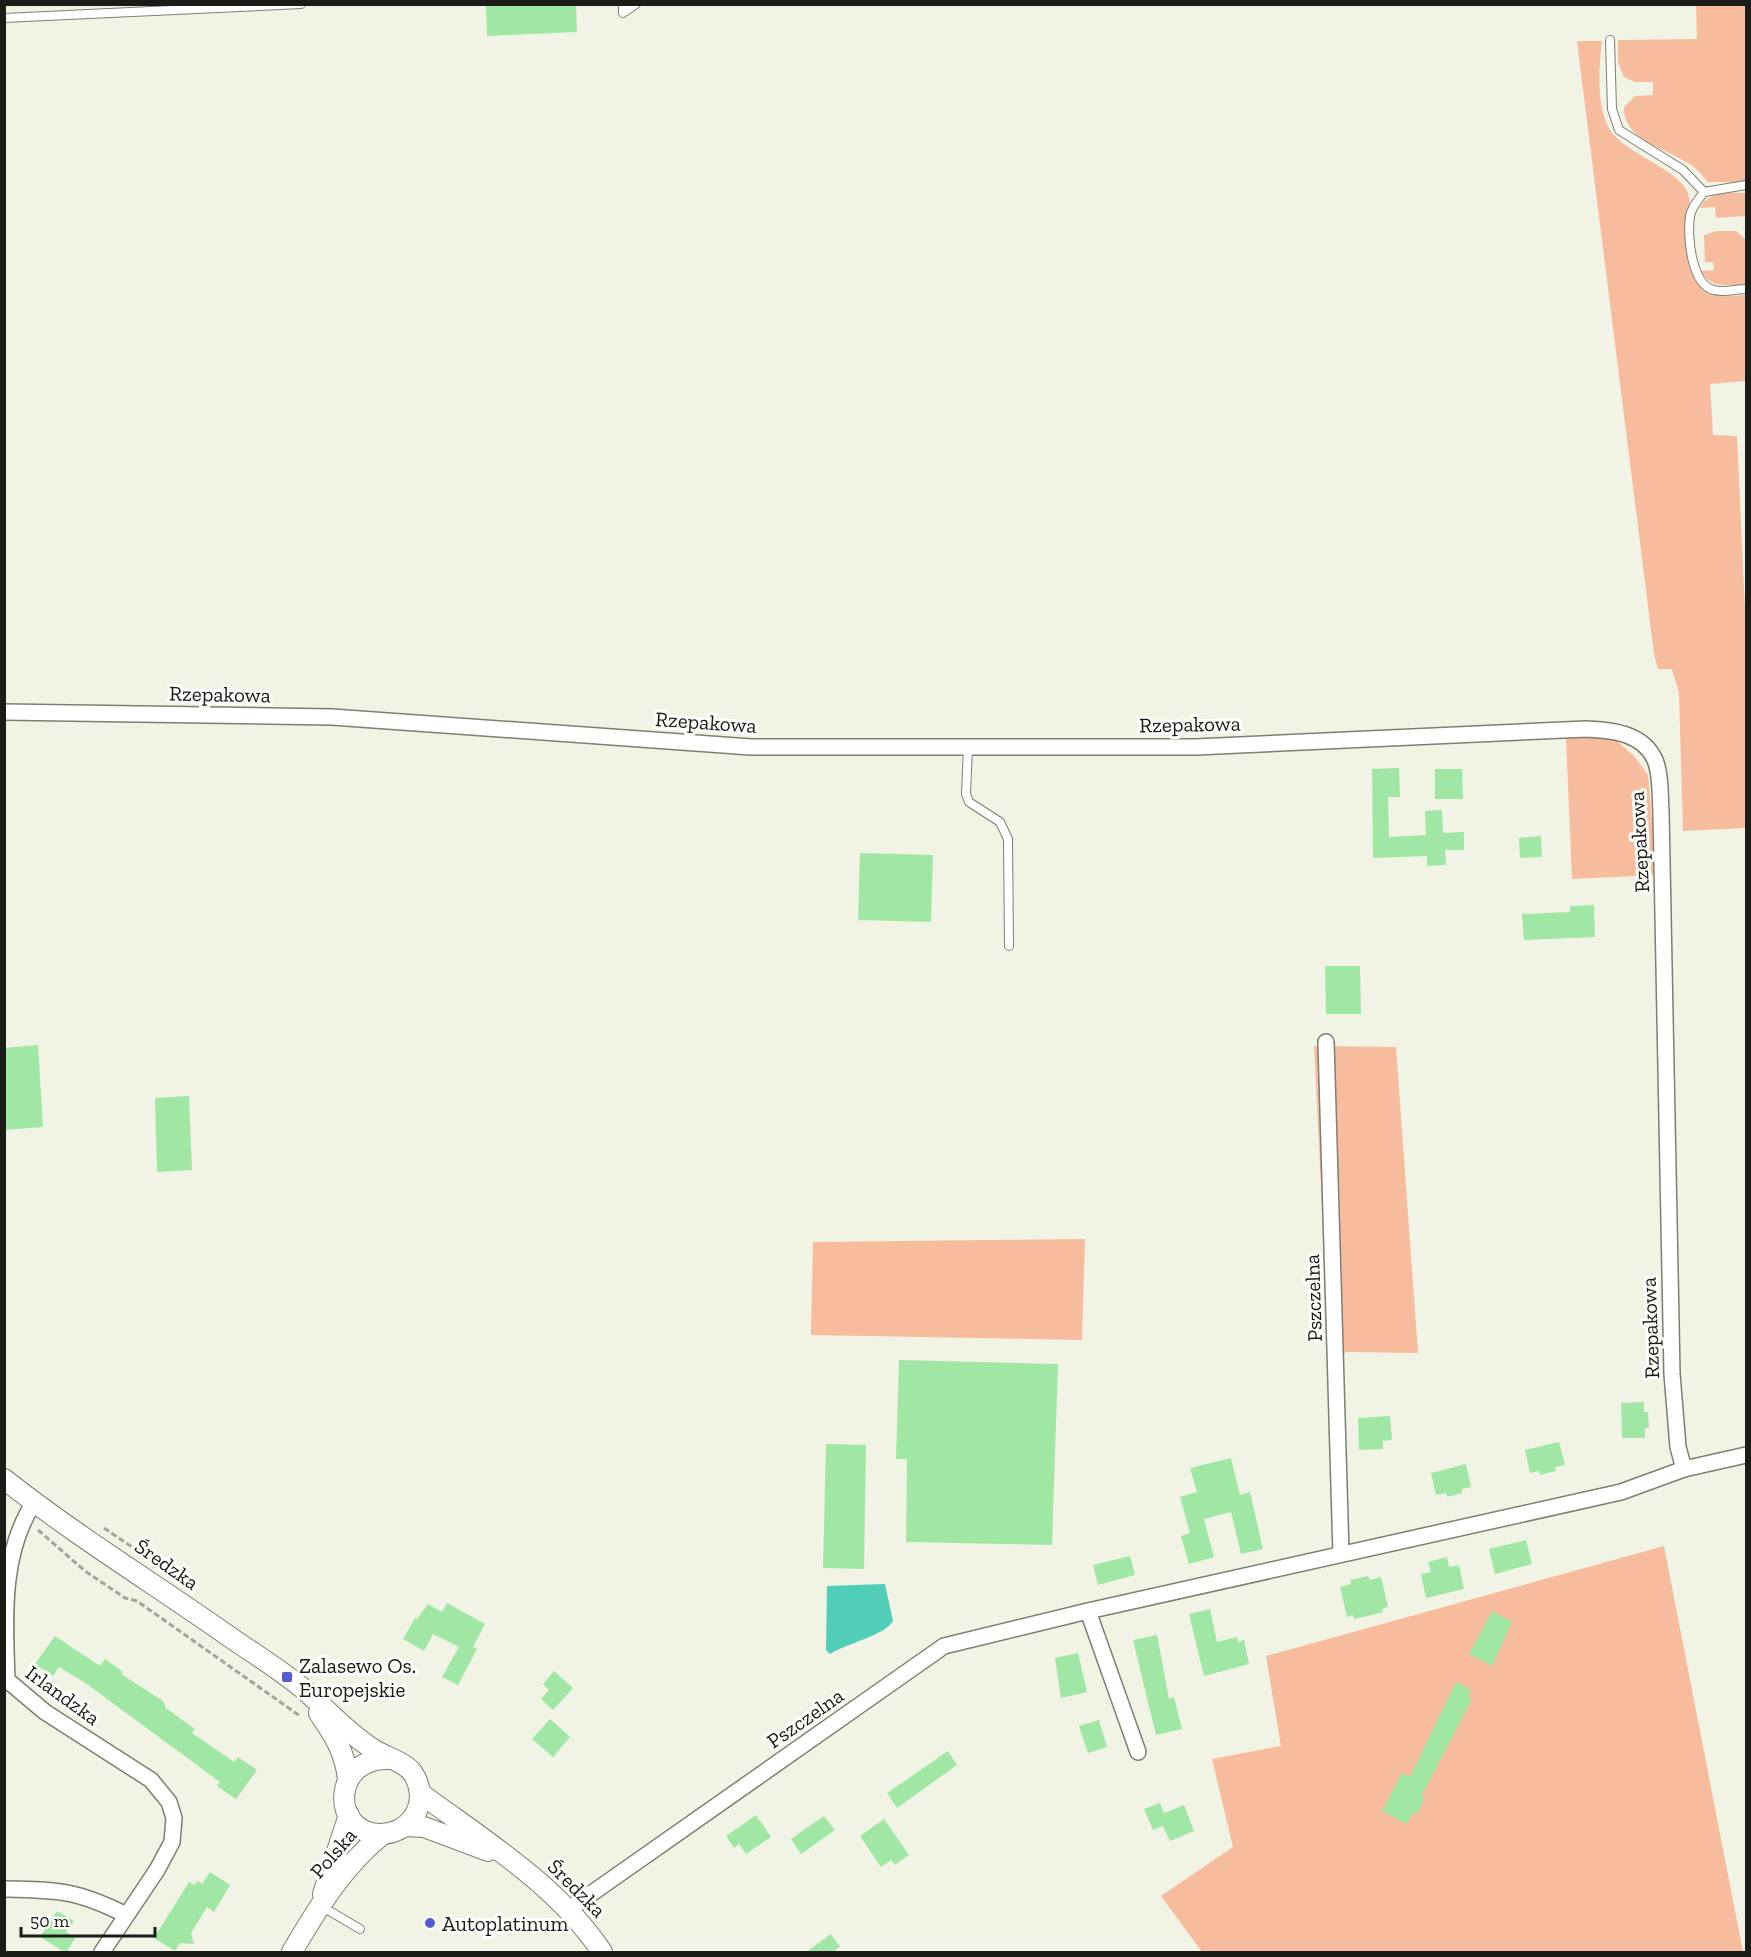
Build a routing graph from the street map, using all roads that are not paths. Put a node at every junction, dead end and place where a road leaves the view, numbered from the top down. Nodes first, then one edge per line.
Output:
1 (301, 4) edge
2 (622, 4) edge
3 (636, 4) edge
4 (4, 18) edge
5 (1610, 40) dead end
6 (1746, 185) edge
7 (1704, 192) junction
8 (1746, 289) edge
9 (4, 712) edge
10 (968, 747) junction
11 (1009, 946) dead end
12 (1326, 1042) dead end
13 (1746, 1455) edge
14 (1684, 1469) junction
15 (4, 1479) edge
16 (35, 1501) junction
17 (1341, 1554) junction
18 (7, 1556) edge
19 (1088, 1611) junction
20 (6, 1683) edge
21 (302, 1688) junction
22 (1138, 1752) dead end
23 (390, 1759) junction
24 (348, 1779) junction
25 (420, 1794) junction
26 (349, 1815) junction
27 (406, 1826) junction
28 (383, 1834) junction
29 (512, 1862) junction
30 (4, 1889) edge
31 (320, 1905) junction
32 (568, 1910) junction
33 (126, 1915) junction
34 (360, 1929) dead end
35 (102, 1953) edge
36 (292, 1953) edge
37 (603, 1953) edge

1 - 4 lane
2 - 3 lane
5 - 7 lane
6 - 7 lane
7 - 8 lane
9 - 10 street, Rzepakowa
10 - 11 lane
10 - 14 street, Rzepakowa
12 - 17 street, Pszczelna
13 - 14 street, Pszczelna
14 - 17 street, Pszczelna
15 - 16 street, Średzka
16 - 18 street, Irlandzka
16 - 21 street, Średzka
17 - 19 street, Pszczelna
18 - 20 street, Irlandzka
19 - 22 street
19 - 32 street, Pszczelna
20 - 33 street, Irlandzka
21 - 23 street, Średzka
21 - 24 street, Średzka
23 - 24 street
23 - 25 street
24 - 26 street
25 - 27 street
25 - 29 street, Średzka
26 - 28 street
26 - 31 street, Polska
27 - 28 street
27 - 29 street, Średzka
28 - 31 street, Polska
29 - 32 street, Średzka
30 - 33 street
31 - 34 lane
31 - 36 street, Polska
32 - 37 street, Średzka
33 - 35 street

